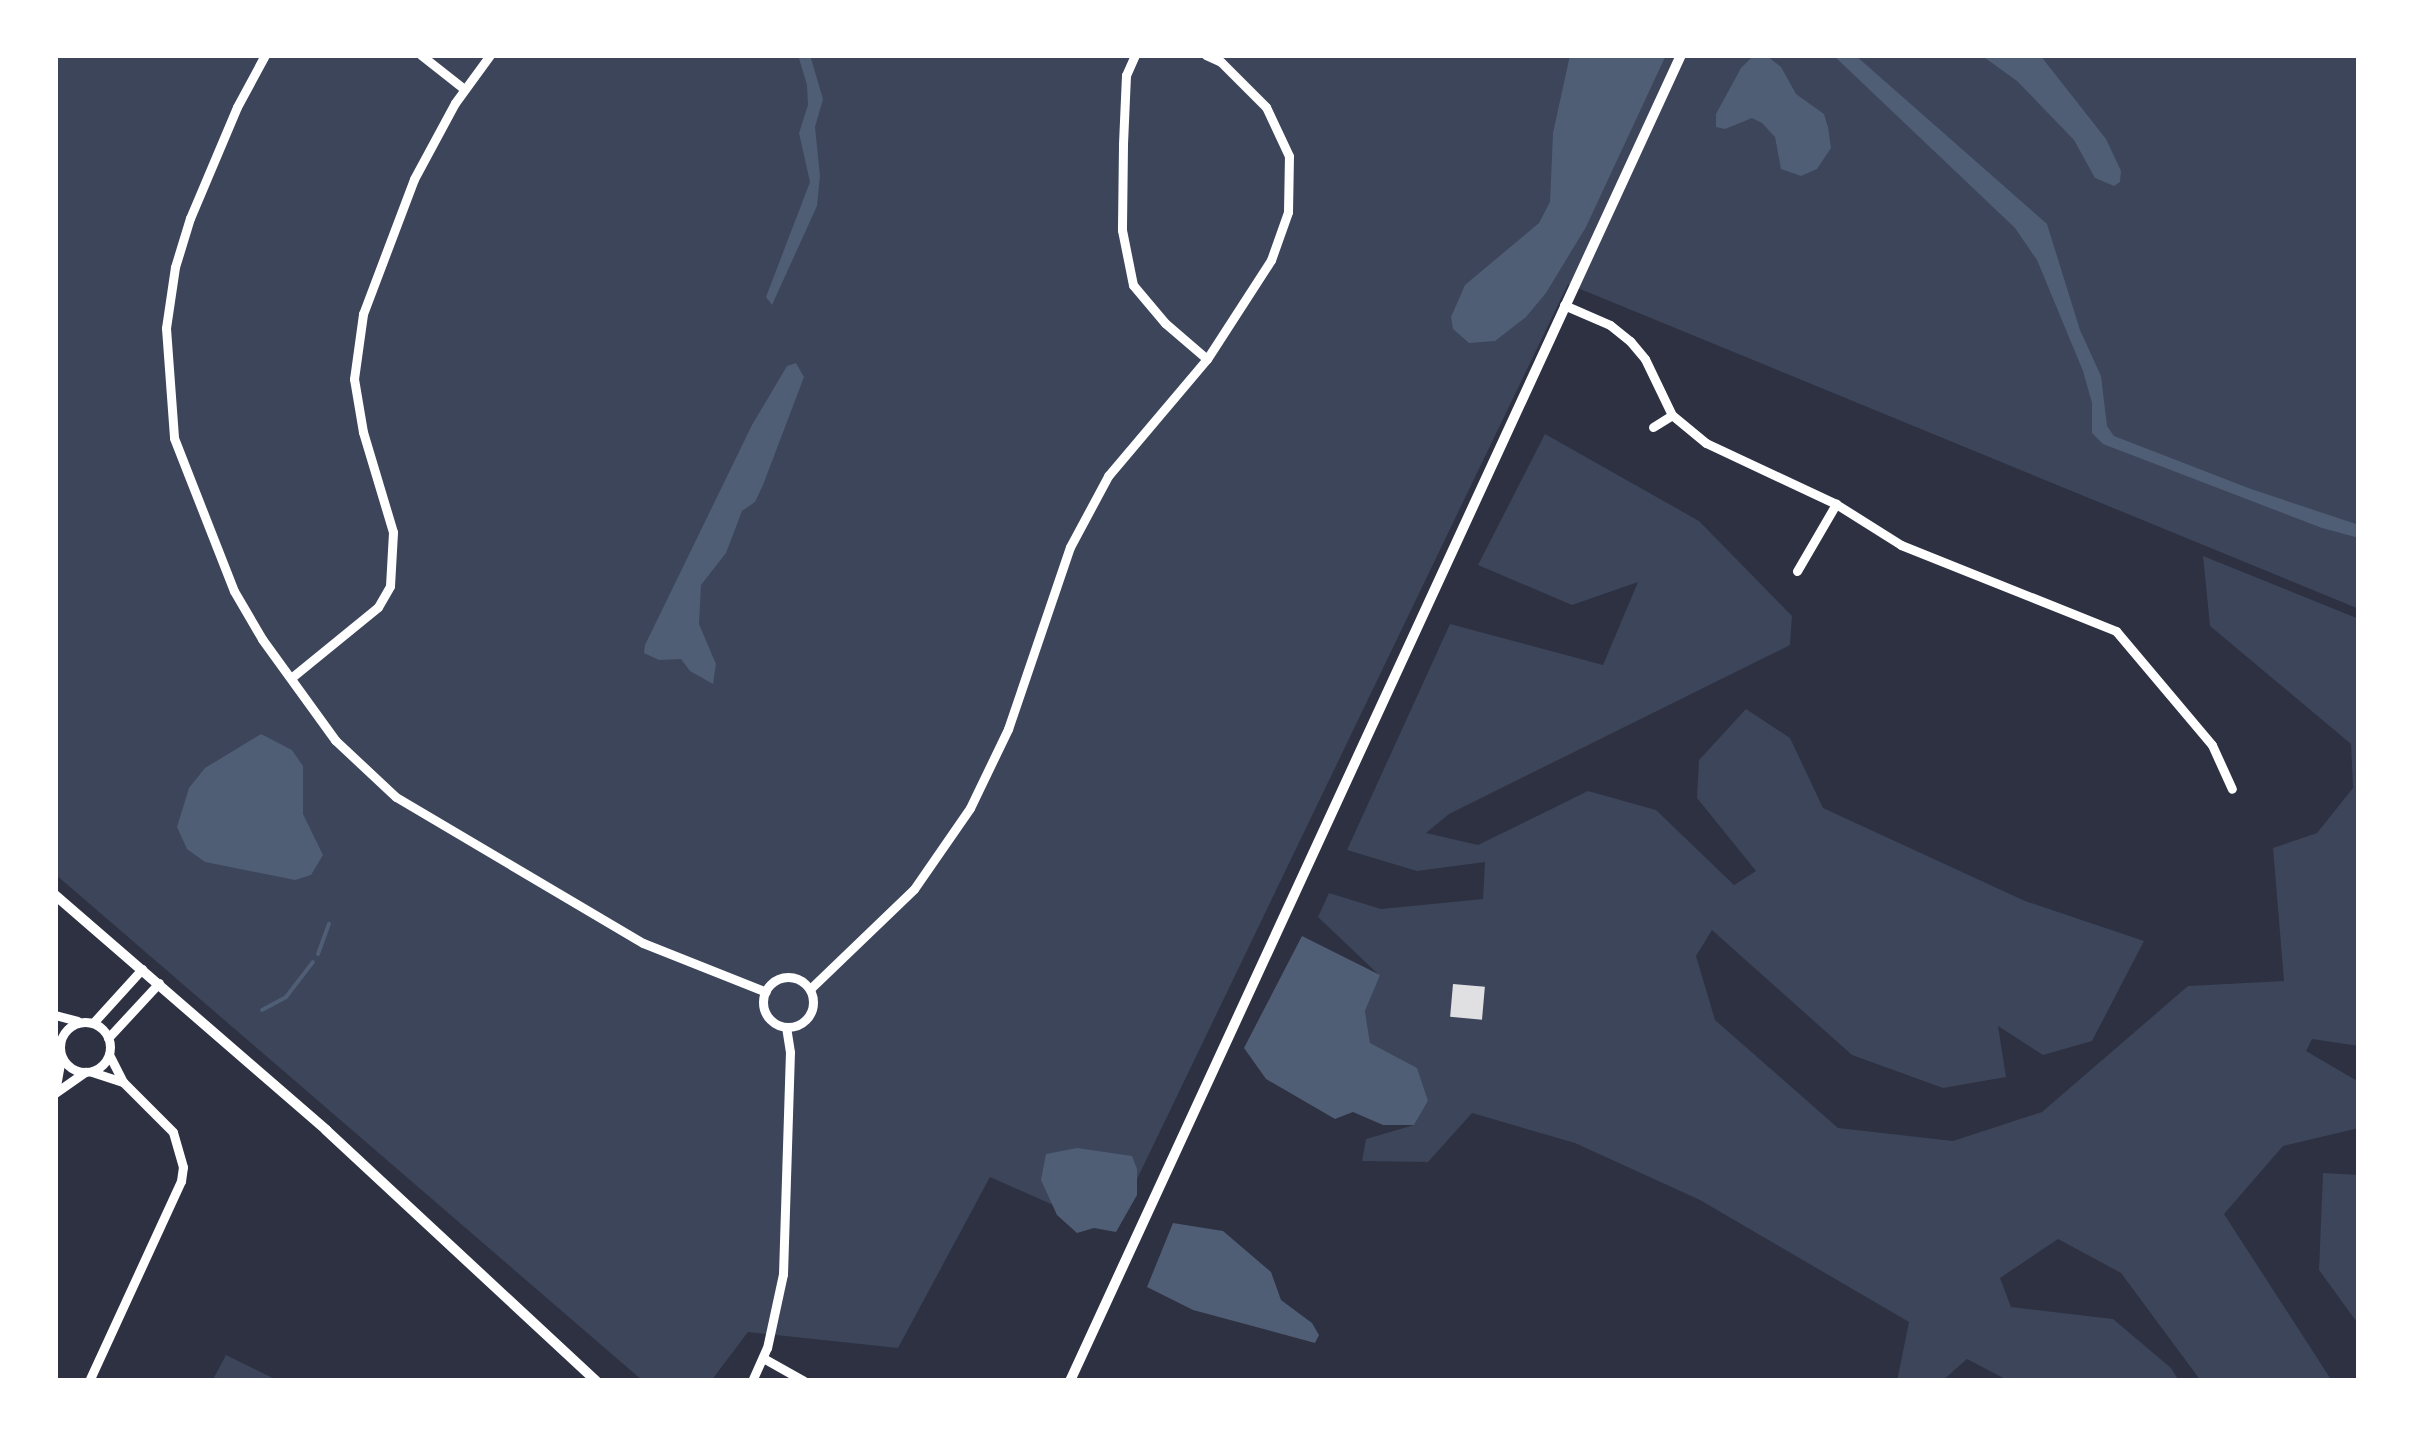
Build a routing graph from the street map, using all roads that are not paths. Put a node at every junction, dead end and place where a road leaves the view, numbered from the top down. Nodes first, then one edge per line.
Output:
1 (266, 55) edge
2 (422, 55) edge
3 (490, 55) edge
4 (1136, 55) edge
5 (1206, 55) edge
6 (1681, 55) edge
7 (464, 88) junction
8 (1564, 305) junction
9 (1208, 359) junction
10 (1672, 415) junction
11 (1653, 427) dead end
12 (1836, 504) junction
13 (1796, 571) dead end
14 (290, 678) junction
15 (2232, 788) dead end
16 (55, 895) edge
17 (142, 968) junction
18 (159, 983) junction
19 (810, 989) junction
20 (766, 992) junction
21 (55, 1015) edge
22 (89, 1023) junction
23 (786, 1027) junction
24 (55, 1035) edge
25 (108, 1038) junction
26 (61, 1052) junction
27 (109, 1054) junction
28 (86, 1072) junction
29 (123, 1082) junction
30 (55, 1092) edge
31 (763, 1358) junction
32 (89, 1381) edge
33 (596, 1381) edge
34 (752, 1381) edge
35 (804, 1381) edge
36 (1070, 1381) edge

1 - 14 street
2 - 7 street
3 - 7 street
4 - 9 street
5 - 9 street
6 - 8 street
7 - 14 street
8 - 10 street
8 - 36 street
9 - 19 street
10 - 11 street
10 - 12 street
12 - 13 street
12 - 15 street
14 - 20 street
16 - 17 street
17 - 18 street
17 - 22 street
18 - 25 street
18 - 33 street
19 - 20 street
19 - 23 street
20 - 23 street
21 - 22 street
22 - 25 street
22 - 26 street
23 - 31 street
24 - 26 street
25 - 27 street
26 - 28 street
26 - 30 street
27 - 28 street
27 - 29 street
28 - 29 street
28 - 30 street
29 - 32 street
31 - 34 street
31 - 35 street

